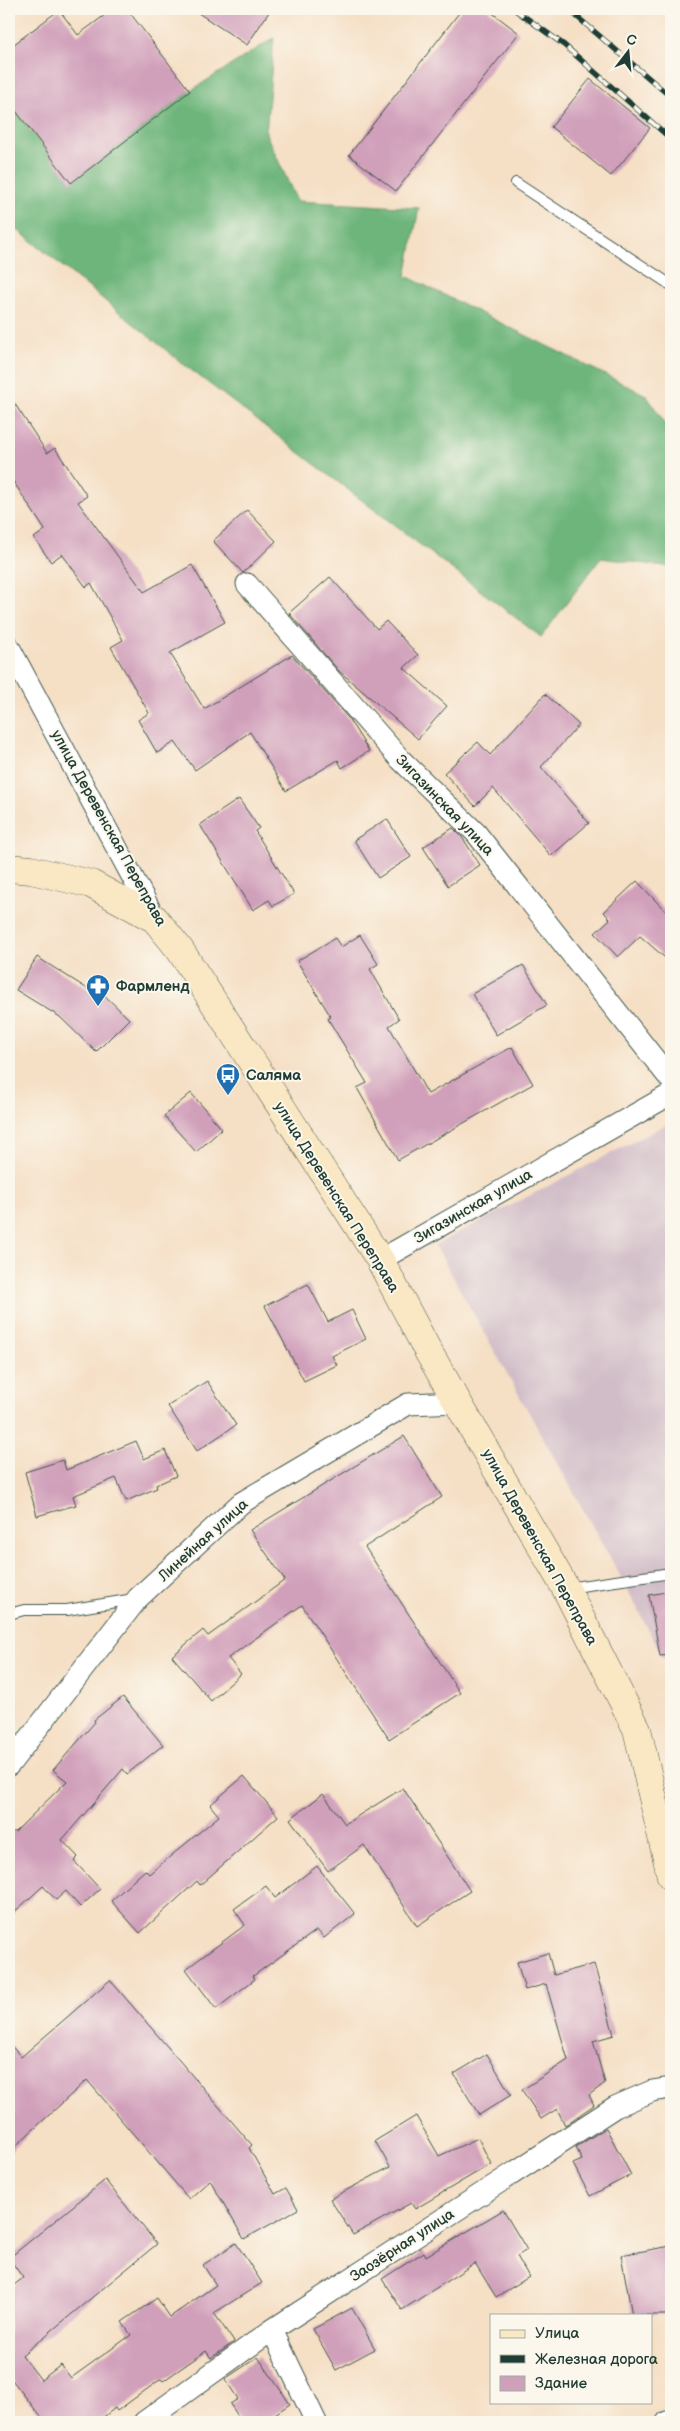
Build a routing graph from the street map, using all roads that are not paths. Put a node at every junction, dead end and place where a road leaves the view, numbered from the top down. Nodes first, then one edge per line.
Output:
1 (516, 183) dead end
2 (671, 284) edge
3 (247, 584) dead end
4 (9, 647) edge
5 (9, 868) edge
6 (155, 919) junction
7 (671, 1080) edge
8 (671, 1094) edge
9 (380, 1260) junction
10 (459, 1402) junction
11 (671, 1573) edge
12 (566, 1589) junction
13 (138, 1598) junction
14 (9, 1614) edge
15 (15, 1741) edge
16 (9, 1764) edge
17 (671, 1876) edge
18 (671, 2088) edge
19 (272, 2330) junction
20 (671, 2421) edge
21 (144, 2422) edge
22 (316, 2422) edge
23 (667, 2422) edge

1 - 2 lane
3 - 7 street, Зигазинская улица
4 - 6 street, улица Деревенская Переправа
5 - 6 street
6 - 9 street, улица Деревенская Переправа
8 - 9 street, Зигазинская улица
9 - 10 street, улица Деревенская Переправа
10 - 12 street, улица Деревенская Переправа
10 - 13 street, Линейная улица
11 - 12 lane
12 - 17 street, улица Деревенская Переправа
13 - 14 lane
13 - 15 street, Линейная улица
15 - 16 street, Линейная улица
18 - 19 street, Заозёрная улица
19 - 21 street, Заозёрная улица
19 - 22 street
20 - 23 street

